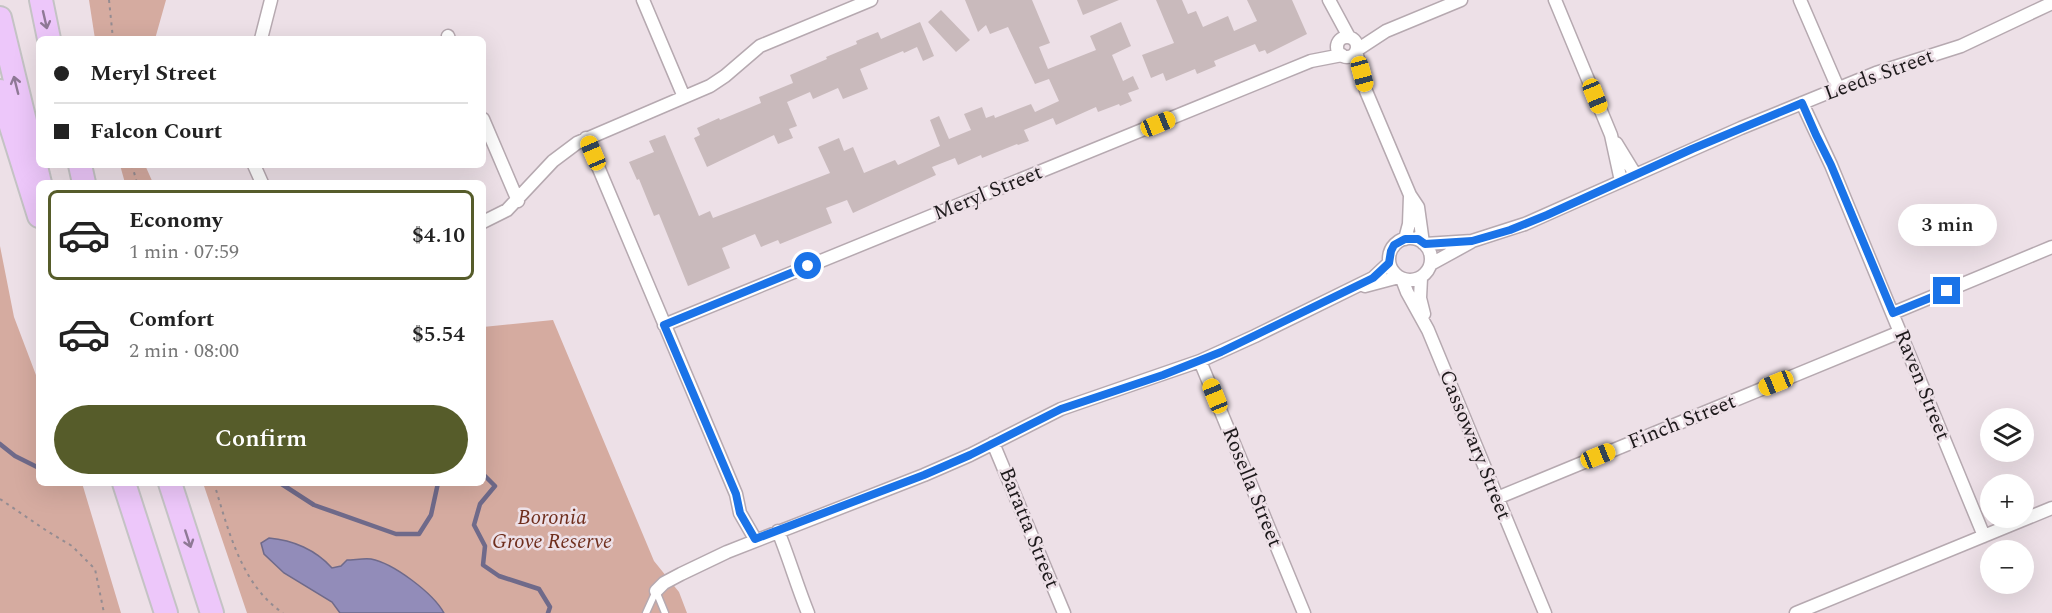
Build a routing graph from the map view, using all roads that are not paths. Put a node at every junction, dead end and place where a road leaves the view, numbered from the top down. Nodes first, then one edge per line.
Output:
1 (41, 0) edge
2 (271, 0) edge
3 (643, 0) edge
4 (871, 0) edge
5 (1329, 0) edge
6 (1461, 0) edge
7 (1555, 0) edge
8 (1800, 0) edge
9 (2052, 3) edge
10 (0, 18) edge
11 (1386, 31) junction
12 (48, 36) edge
13 (262, 36) edge
14 (1344, 39) junction
15 (1350, 53) junction
16 (1311, 61) junction
17 (1838, 88) junction
18 (0, 91) edge
19 (684, 98) junction
20 (1802, 103) junction
21 (486, 126) edge
22 (1611, 135) junction
23 (586, 138) junction
24 (36, 166) edge
25 (1635, 174) junction
26 (1622, 181) junction
27 (1410, 195) junction
28 (518, 201) junction
29 (36, 206) edge
30 (486, 221) edge
31 (1405, 239) junction
32 (1472, 241) junction
33 (1424, 243) junction
34 (2052, 248) edge
35 (1389, 263) junction
36 (1431, 264) junction
37 (1400, 278) junction
38 (1421, 278) junction
39 (1352, 288) junction
40 (1893, 313) junction
41 (664, 325) junction
42 (1428, 330) junction
43 (1900, 332) junction
44 (1200, 361) junction
45 (993, 443) junction
46 (125, 486) edge
47 (171, 486) edge
48 (1497, 498) junction
49 (2052, 508) edge
50 (778, 531) junction
51 (1984, 536) junction
52 (755, 539) junction
53 (656, 591) junction
54 (166, 613) edge
55 (212, 613) edge
56 (646, 613) edge
57 (665, 613) edge
58 (808, 613) edge
59 (1064, 613) edge
60 (1304, 613) edge
61 (1545, 613) edge
62 (1796, 613) edge

1 -> 12 highway
2 - 13 street
3 - 19 street
4 - 19 street
5 - 14 street
6 - 11 street
7 - 22 street
8 - 17 street
9 - 17 street, Leeds Street
24 -> 10 highway
11 - 14 street
11 - 15 street
14 - 15 street
14 - 15 street
14 - 16 street, Meryl Street
15 - 16 street, Meryl Street
15 - 27 street
16 - 41 street, Meryl Street
17 - 20 street, Leeds Street
18 - 29 highway
19 - 23 street
20 - 25 street, Leeds Street
20 - 40 street, Raven Street
21 - 28 street
22 - 25 street
22 - 26 street
23 - 28 street
23 - 41 street
25 - 26 street, Leeds Street
26 - 32 street, Leeds Street
27 - 31 street
27 - 33 street
28 - 30 street
31 - 33 street
31 - 35 street
32 - 33 street, Leeds Street
32 - 36 street, Leeds Street
33 - 36 street
34 - 40 street
35 - 37 street
35 - 39 street
36 - 38 street
37 - 38 street
37 - 39 street
37 - 42 street, Cassowary Street
38 - 42 street
39 - 44 street
40 - 43 street, Raven Street
41 - 52 street
42 - 48 street, Cassowary Street
43 - 48 street, Finch Street
43 - 51 street, Raven Street
44 - 45 street
44 - 60 street, Rosella Street
45 - 50 street
45 - 59 street, Baratta Street
46 - 54 highway
47 -> 55 highway
48 - 61 street, Cassowary Street
49 - 51 street
50 - 52 street
50 - 58 street
51 - 62 street
52 - 53 street
53 - 56 lane
53 - 57 lane

